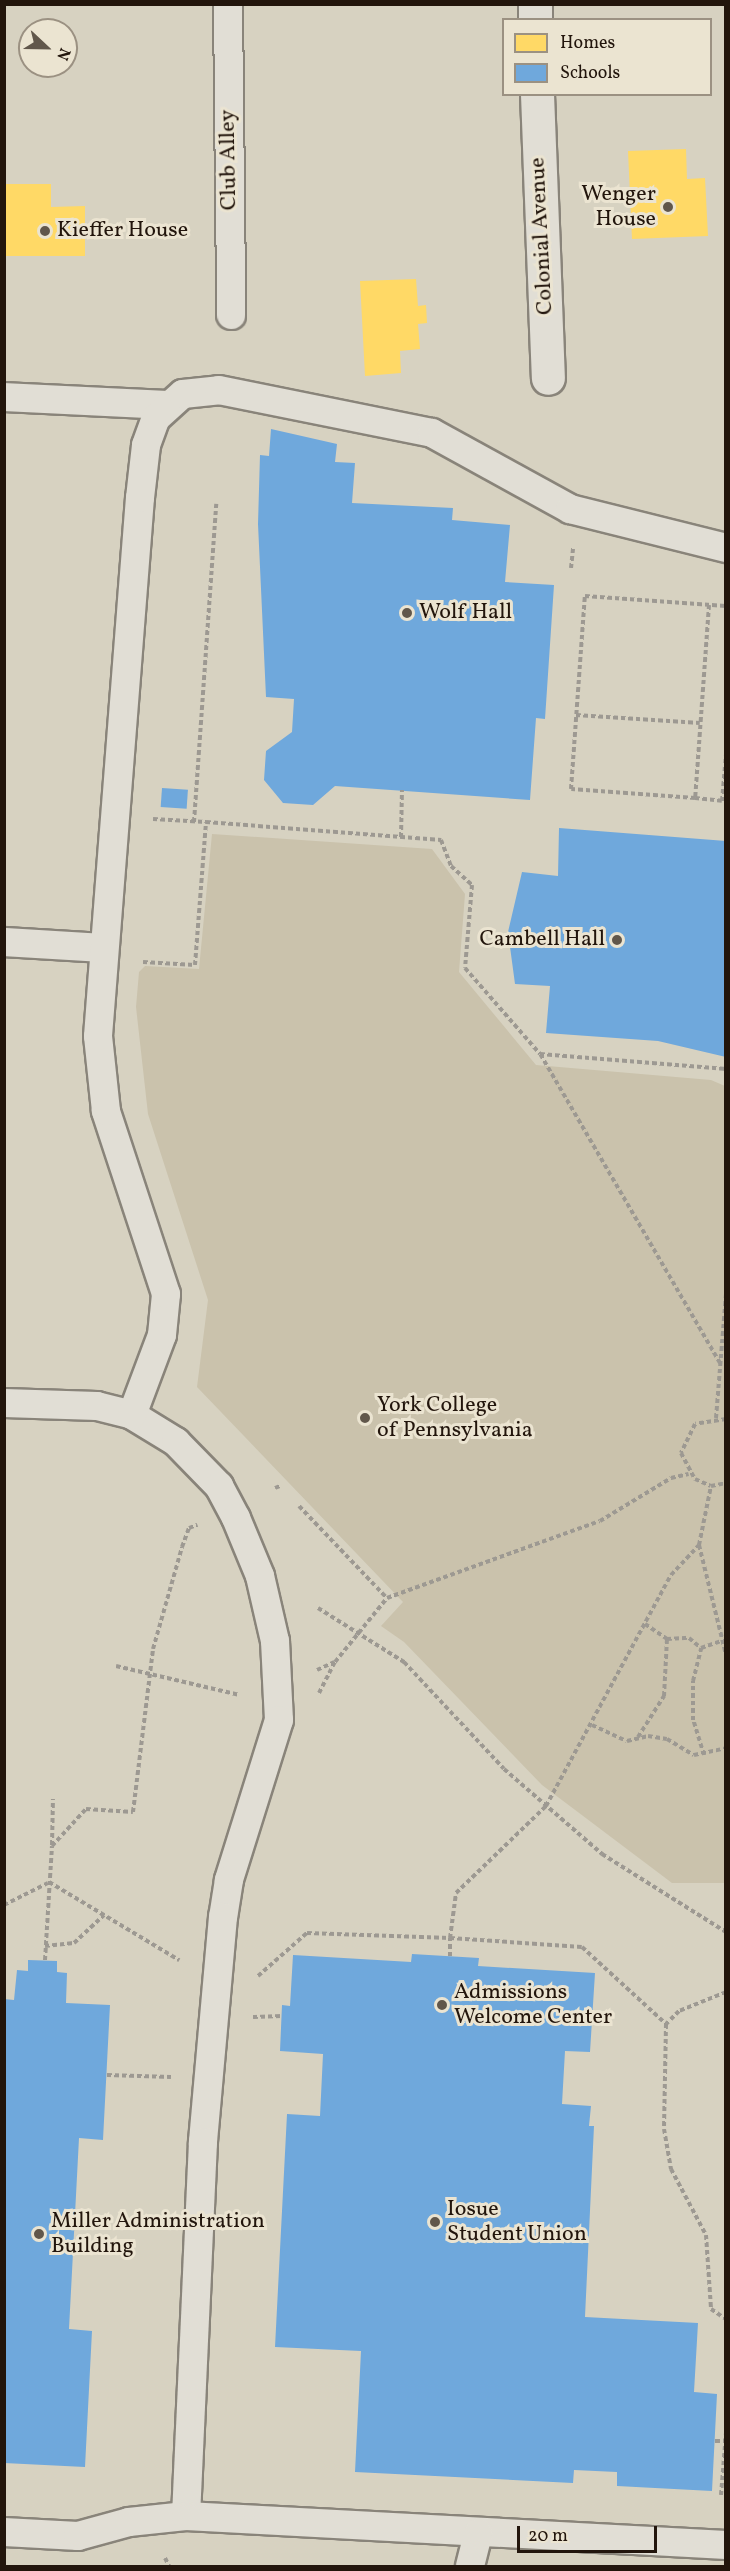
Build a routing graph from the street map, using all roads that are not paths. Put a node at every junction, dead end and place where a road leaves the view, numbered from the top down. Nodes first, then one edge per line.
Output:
1 (228, 4) edge
2 (537, 96) edge
3 (231, 315) dead end
4 (548, 378) dead end
5 (4, 397) edge
6 (169, 405) junction
7 (726, 548) edge
8 (4, 942) edge
9 (102, 948) junction
10 (4, 1403) edge
11 (132, 1415) junction
12 (186, 2516) junction
13 (4, 2532) edge
14 (478, 2533) junction
15 (726, 2545) edge
16 (470, 2566) edge

1 - 3 lane, Club Alley
2 - 4 street, Colonial Avenue
5 - 6 lane
6 - 7 lane
6 - 9 lane
8 - 9 lane
9 - 11 lane
10 - 11 lane
11 - 12 lane
12 - 13 lane
12 - 14 lane
14 - 15 lane
14 - 16 lane

